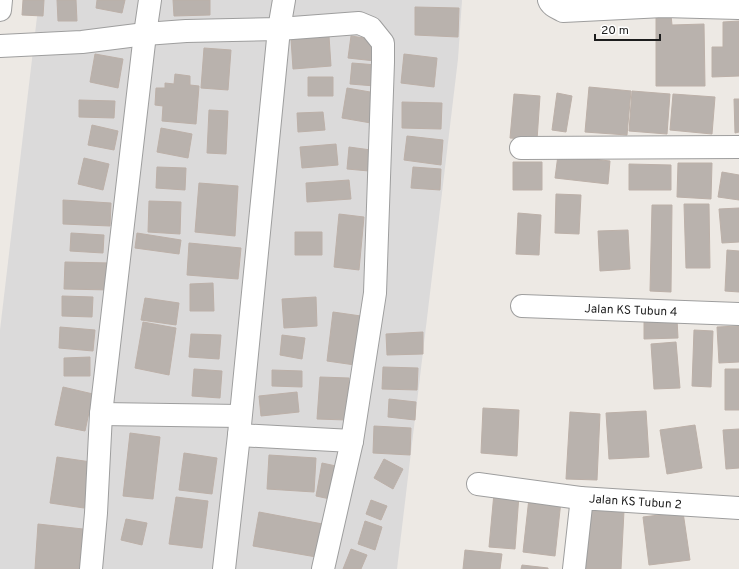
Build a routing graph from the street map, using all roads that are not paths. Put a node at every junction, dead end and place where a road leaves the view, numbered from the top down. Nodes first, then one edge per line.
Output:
1 (1, 0) edge
2 (150, 0) edge
3 (284, 0) edge
4 (549, 0) edge
5 (663, 3) edge
6 (739, 8) edge
7 (0, 10) edge
8 (279, 29) junction
9 (145, 34) junction
10 (0, 46) edge
11 (739, 147) edge
12 (521, 148) dead end
13 (522, 306) dead end
14 (739, 314) edge
15 (101, 414) junction
16 (239, 426) junction
17 (352, 441) junction
18 (478, 484) dead end
19 (580, 498) junction
20 (739, 508) edge
21 (91, 569) edge
22 (224, 569) edge
23 (323, 569) edge
24 (574, 569) edge

1 - 7 street
2 - 9 street
3 - 8 street
4 - 5 street
5 - 6 street
8 - 9 street
8 - 16 street
8 - 17 street
9 - 10 street
9 - 15 street
11 - 12 street
13 - 14 street, Jalan KS Tubun 4
15 - 16 street
15 - 21 street
16 - 17 street
16 - 22 street
17 - 23 street
18 - 19 street
19 - 20 street, Jalan KS Tubun 2
19 - 24 street, Jalan KS Tubun 2

